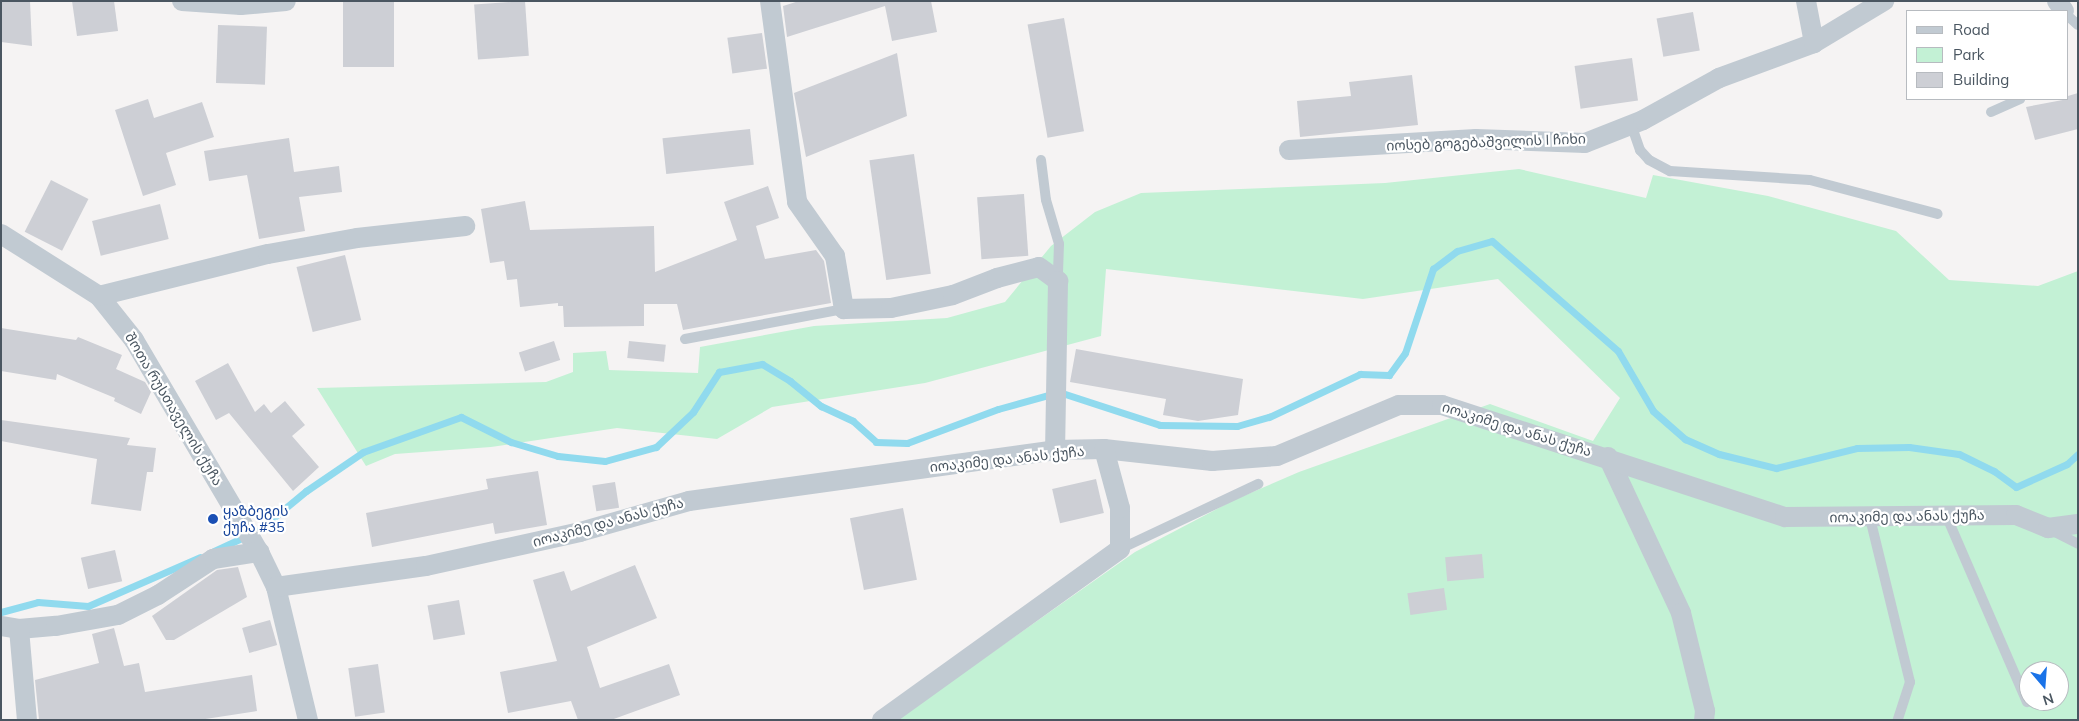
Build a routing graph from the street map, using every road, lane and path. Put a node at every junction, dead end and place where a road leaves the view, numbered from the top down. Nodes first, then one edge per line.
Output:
1 (182, 1) edge
2 (286, 1) edge
3 (770, 1) edge
4 (1806, 1) edge
5 (1884, 1) edge
6 (1814, 43) junction
7 (2018, 100) edge
8 (1991, 112) dead end
9 (1631, 124) junction
10 (1289, 150) dead end
11 (1041, 160) dead end
12 (1938, 214) dead end
13 (465, 226) dead end
14 (1, 234) edge
15 (1058, 281) junction
16 (99, 296) junction
17 (844, 309) junction
18 (685, 339) dead end
19 (1104, 449) junction
20 (1055, 450) junction
21 (1608, 457) junction
22 (1258, 484) dead end
23 (1946, 515) junction
24 (1870, 518) junction
25 (2078, 524) edge
26 (2048, 528) junction
27 (2078, 544) edge
28 (1120, 549) junction
29 (259, 552) junction
30 (276, 588) junction
31 (10, 627) edge
32 (2019, 684) edge
33 (27, 720) edge
34 (308, 720) edge
35 (882, 720) edge
36 (1704, 720) edge
37 (1898, 720) edge

1 - 2 street
3 - 17 street
4 - 6 street
5 - 6 street, იოსებ გოგებაშვილის I ჩიხი
6 - 9 street, იოსებ გოგებაშვილის I ჩიხი
7 - 8 lane
9 - 10 street, იოსებ გოგებაშვილის I ჩიხი
9 - 12 lane
11 - 15 lane
13 - 16 street
14 - 16 street, შოთა რუსთაველის ქუჩა
15 - 17 street
15 - 20 street
16 - 29 street, შოთა რუსთაველის ქუჩა
17 - 18 lane
19 - 20 street, იოაკიმე და ანას ქუჩა
19 - 21 street, იოაკიმე და ანას ქუჩა
19 - 28 street
20 - 30 street, იოაკიმე და ანას ქუჩა
21 - 24 street, იოაკიმე და ანას ქუჩა
21 - 36 street
22 - 28 lane
23 - 24 street, იოაკიმე და ანას ქუჩა
23 - 26 street, იოაკიმე და ანას ქუჩა
23 - 32 lane
24 - 37 lane
25 - 26 street, იოაკიმე და ანას ქუჩა
26 - 27 lane
28 - 35 street
29 - 30 street, შოთა რუსთაველის ქუჩა
29 - 31 street
30 - 34 street, შოთა რუსთაველის ქუჩა
31 - 33 street

